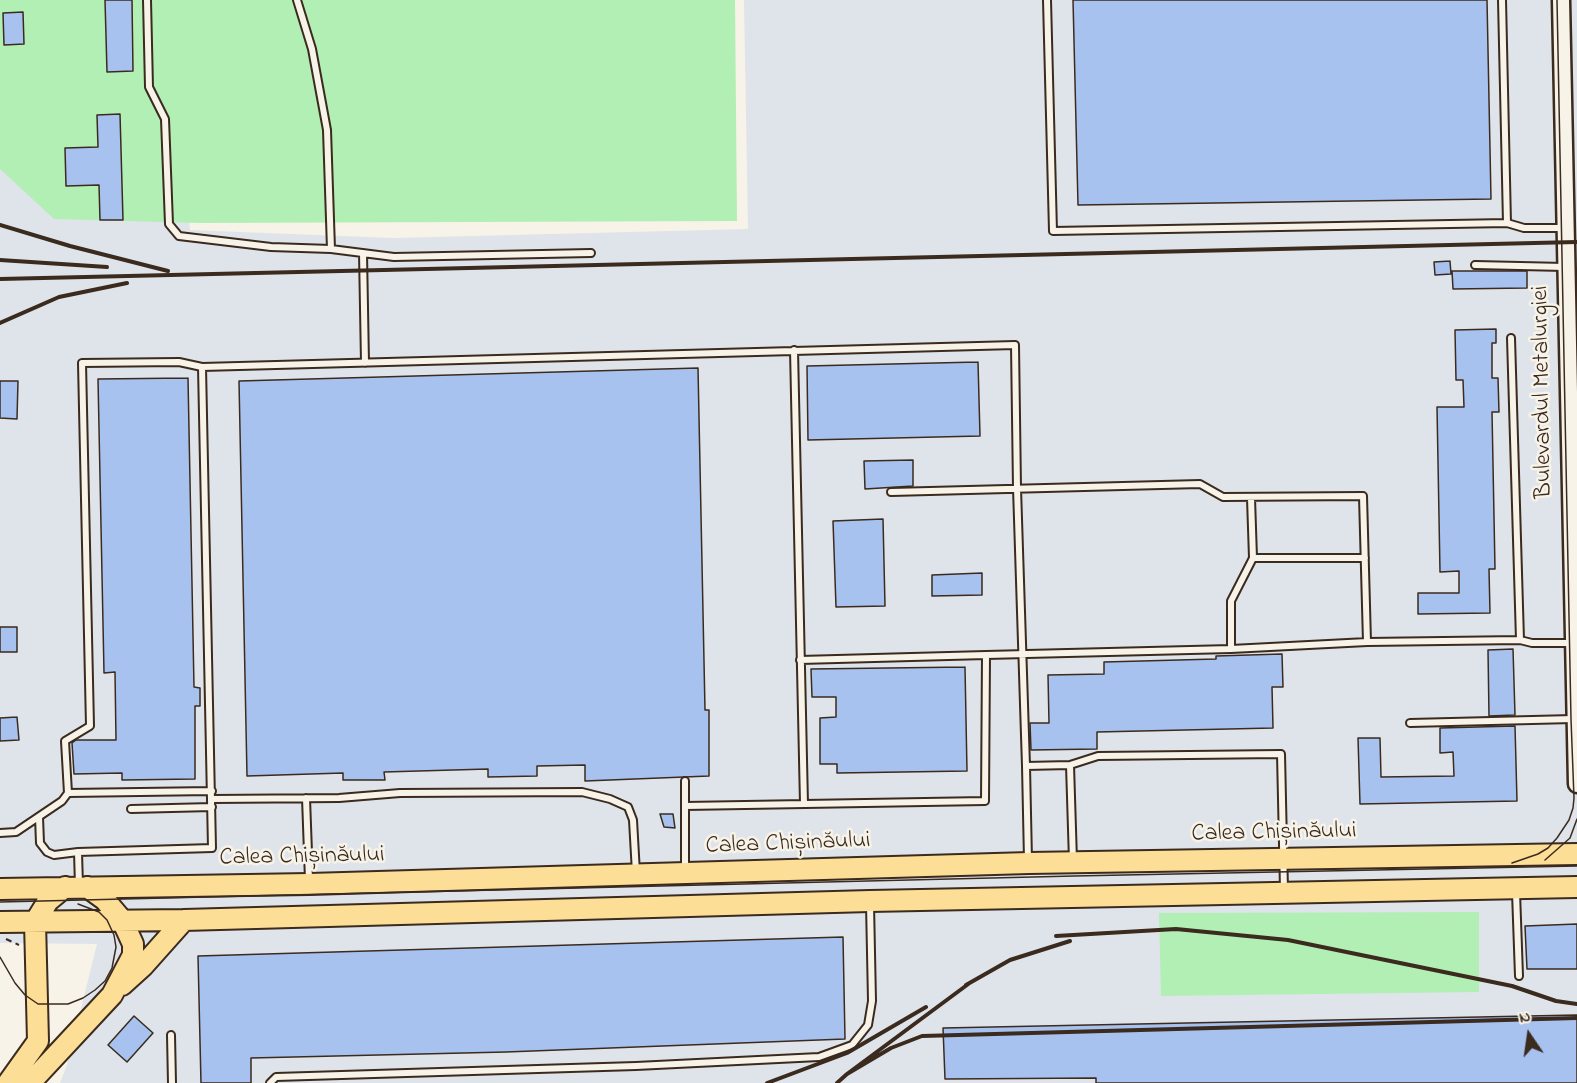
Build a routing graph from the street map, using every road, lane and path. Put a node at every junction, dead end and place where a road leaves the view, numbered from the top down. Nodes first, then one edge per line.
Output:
1 (147, 0) edge
2 (297, 0) edge
3 (1047, 0) edge
4 (1502, 0) edge
5 (1561, 0) edge
6 (1570, 163) edge
7 (1569, 222) edge
8 (1507, 223) junction
9 (331, 249) junction
10 (591, 252) dead end
11 (363, 253) junction
12 (1475, 265) dead end
13 (1566, 267) junction
14 (1572, 333) edge
15 (1510, 338) dead end
16 (794, 350) junction
17 (365, 363) junction
18 (202, 367) junction
19 (1573, 388) edge
20 (1017, 488) junction
21 (891, 492) dead end
22 (1251, 498) junction
23 (1574, 522) edge
24 (1253, 558) junction
25 (1365, 558) junction
26 (1520, 640) junction
27 (1367, 642) junction
28 (1573, 644) junction
29 (1231, 649) junction
30 (1023, 655) junction
31 (986, 656) junction
32 (800, 660) junction
33 (1576, 719) edge
34 (1410, 723) dead end
35 (1070, 765) junction
36 (1026, 766) junction
37 (685, 781) dead end
38 (1577, 783) edge
39 (212, 791) junction
40 (68, 793) junction
41 (306, 798) junction
42 (212, 803) junction
43 (804, 804) junction
44 (686, 806) junction
45 (131, 808) dead end
46 (39, 817) junction
47 (0, 833) edge
48 (78, 852) junction
49 (1577, 854) edge
50 (1284, 859) junction
51 (1029, 863) junction
52 (1073, 863) junction
53 (685, 873) junction
54 (636, 874) junction
55 (309, 884) junction
56 (77, 887) junction
57 (1577, 887) edge
58 (1516, 888) junction
59 (0, 889) edge
60 (1284, 894) junction
61 (870, 901) junction
62 (122, 920) junction
63 (183, 920) junction
64 (0, 922) edge
65 (35, 922) junction
66 (1519, 976) dead end
67 (112, 995) junction
68 (171, 1035) dead end
69 (40, 1062) edge
70 (8, 1083) edge
71 (172, 1083) edge
72 (270, 1083) edge

1 - 9 lane
2 - 9 lane
3 - 8 lane
4 - 8 lane
5 - 6 main road, Bulevardul Metalurgiei
6 - 7 main road, Bulevardul Metalurgiei
7 - 8 lane
7 - 13 main road, Bulevardul Metalurgiei
9 - 11 lane
10 - 11 lane
11 - 17 lane
12 - 13 lane
13 - 14 main road, Bulevardul Metalurgiei
14 - 19 main road, Bulevardul Metalurgiei
15 - 26 lane
16 - 17 lane
16 - 20 lane
16 - 32 lane
17 - 18 lane
18 - 39 lane
18 - 40 lane
19 - 23 main road, Bulevardul Metalurgiei
20 - 21 lane
20 - 22 lane
20 - 30 lane
22 - 24 lane
22 - 25 lane
23 - 28 main road, Bulevardul Metalurgiei
24 - 25 lane
24 - 29 lane
25 - 27 lane
26 - 27 lane
26 - 28 lane
27 - 29 lane
28 - 33 main road, Bulevardul Metalurgiei
29 - 30 lane
30 - 31 lane
30 - 36 lane
31 - 32 lane
31 - 43 lane
32 - 43 lane
33 - 34 lane
33 - 38 main road, Bulevardul Metalurgiei
35 - 36 lane
35 - 50 lane
35 - 52 lane
36 - 51 lane
37 - 44 lane
39 - 40 lane
39 - 42 lane
40 - 46 lane
41 - 42 lane
41 - 54 lane
41 - 55 lane
42 - 45 lane
42 - 48 lane
43 - 44 lane
44 - 53 lane
46 - 47 lane
46 - 48 lane
48 - 56 lane
49 - 50 main road, Calea Chișinăului
50 - 52 main road, Calea Chișinăului
50 - 60 lane
51 - 52 main road, Calea Chișinăului
51 - 53 main road, Calea Chișinăului
53 - 54 main road, Calea Chișinăului
54 - 55 main road, Calea Chișinăului
55 - 56 main road, Calea Chișinăului
56 - 59 main road, Calea Chișinăului
56 - 62 main road
56 - 65 main road
57 - 58 main road
58 - 60 main road
58 - 66 lane
60 - 61 main road
61 - 63 main road
61 - 72 lane
62 - 63 main road
62 - 65 main road
62 - 67 main road
63 - 67 main road
64 - 65 main road
65 - 69 main road
67 - 69 main road
68 - 71 lane
69 - 70 main road

